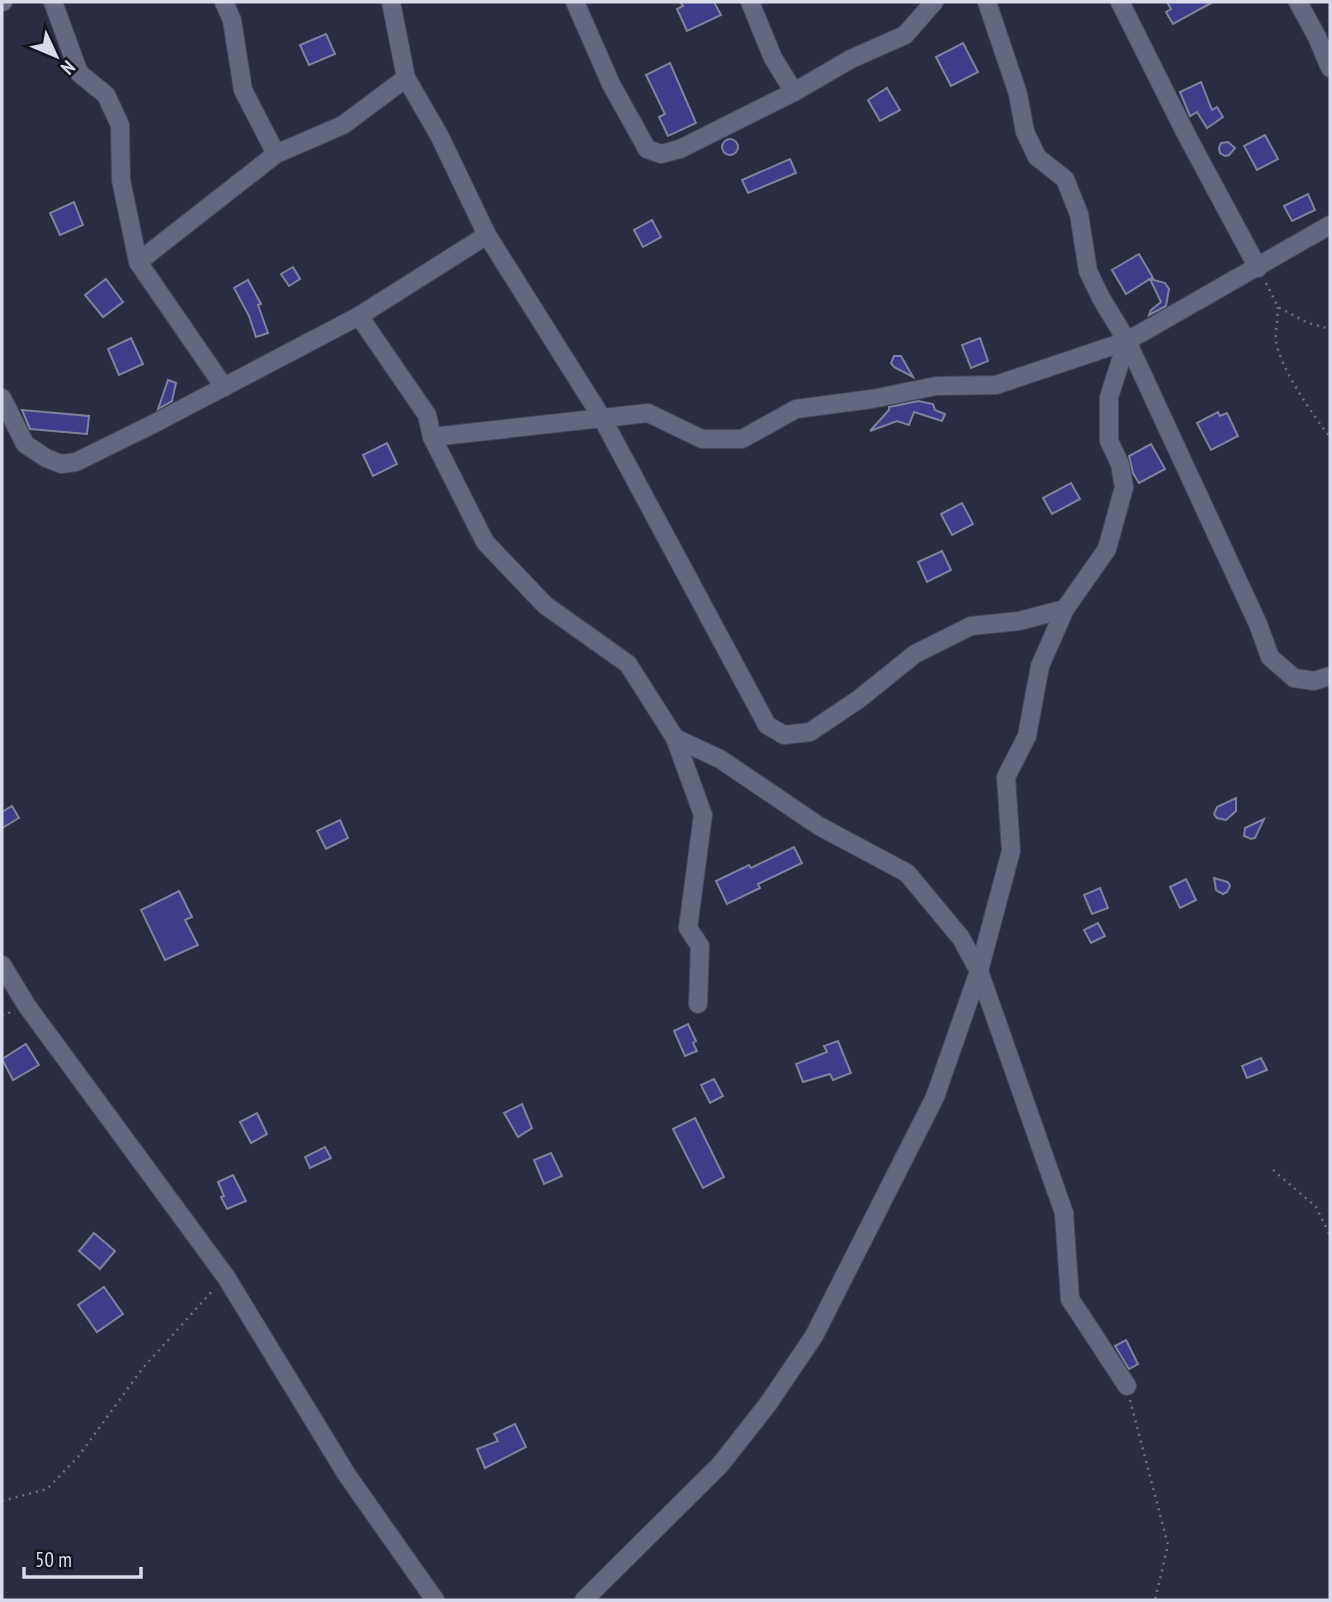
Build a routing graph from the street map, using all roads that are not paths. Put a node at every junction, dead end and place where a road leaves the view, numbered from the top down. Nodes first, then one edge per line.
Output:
1 (53, 2) edge
2 (224, 2) edge
3 (391, 2) edge
4 (575, 2) edge
5 (750, 2) edge
6 (934, 2) edge
7 (987, 2) edge
8 (1120, 2) edge
9 (1298, 2) edge
10 (1330, 68) edge
11 (405, 78) junction
12 (793, 92) junction
13 (276, 153) junction
14 (1330, 225) edge
15 (487, 236) junction
16 (138, 262) junction
17 (1258, 268) junction
18 (359, 316) junction
19 (1127, 341) junction
20 (224, 387) junction
21 (2, 398) edge
22 (602, 418) junction
23 (432, 437) junction
24 (1065, 609) junction
25 (1330, 676) edge
26 (675, 738) junction
27 (2, 965) edge
28 (979, 971) junction
29 (698, 1004) dead end
30 (1126, 1386) road end
31 (435, 1600) edge
32 (584, 1600) edge

1 - 16 street
2 - 13 street
3 - 11 street
4 - 12 street
5 - 12 street
6 - 12 street
7 - 19 street
8 - 17 street
9 - 10 street
11 - 13 street
11 - 15 street
13 - 16 street
14 - 17 street
15 - 18 street
15 - 22 street
16 - 20 street
17 - 19 street
18 - 20 street
18 - 23 street
19 - 22 street
19 - 24 street
19 - 25 street
20 - 21 street
22 - 23 street
22 - 24 street
23 - 26 street
24 - 28 street
26 - 28 street
26 - 29 street
27 - 31 street
28 - 30 street
28 - 32 street

